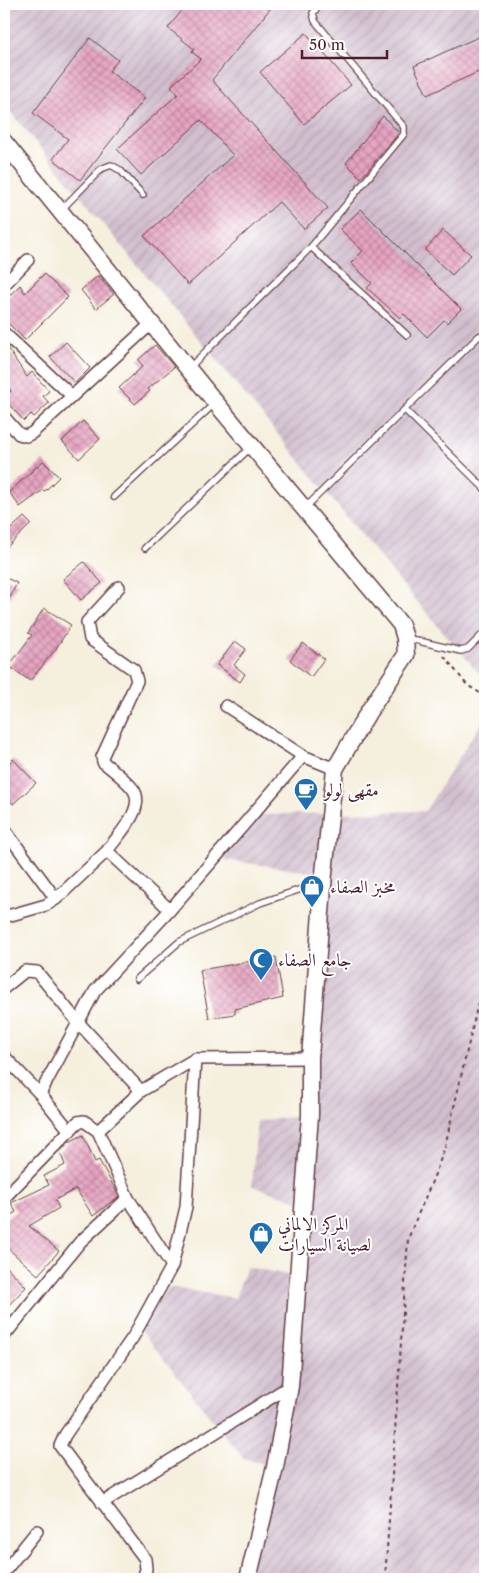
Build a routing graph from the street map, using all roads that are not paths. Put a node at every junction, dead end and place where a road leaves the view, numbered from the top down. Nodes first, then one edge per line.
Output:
1 (321, 4) edge
2 (7, 152) edge
3 (143, 195) dead end
4 (60, 211) junction
5 (311, 247) junction
6 (28, 260) dead end
7 (4, 285) edge
8 (152, 323) junction
9 (4, 332) edge
10 (407, 334) dead end
11 (485, 334) edge
12 (188, 368) junction
13 (71, 395) junction
14 (216, 403) junction
15 (405, 410) junction
16 (4, 417) edge
17 (252, 446) junction
18 (485, 489) edge
19 (114, 497) dead end
20 (305, 509) junction
21 (145, 548) dead end
22 (119, 587) dead end
23 (485, 632) edge
24 (406, 638) junction
25 (226, 706) dead end
26 (303, 756) junction
27 (335, 769) junction
28 (4, 829) edge
29 (8, 843) edge
30 (107, 851) junction
31 (324, 881) junction
32 (56, 899) junction
33 (170, 910) junction
34 (4, 917) edge
35 (137, 980) dead end
36 (4, 988) edge
37 (77, 1021) junction
38 (4, 1056) edge
39 (195, 1058) junction
40 (310, 1058) junction
41 (141, 1091) junction
42 (40, 1094) junction
43 (70, 1131) junction
44 (98, 1131) junction
45 (4, 1198) edge
46 (128, 1198) junction
47 (172, 1266) junction
48 (4, 1336) edge
49 (290, 1386) junction
50 (102, 1503) junction
51 (37, 1531) dead end
52 (4, 1572) edge
53 (143, 1579) edge
54 (248, 1579) edge

1 - 5 lane
2 - 4 street
3 - 4 lane
4 - 8 street
5 - 10 lane
5 - 12 lane
6 - 7 street
8 - 12 street
8 - 13 street
9 - 13 street
11 - 15 lane
12 - 14 street
13 - 16 street
14 - 17 street
14 - 19 lane
15 - 18 lane
15 - 20 lane
17 - 20 street
17 - 21 lane
20 - 24 street
22 - 30 street
23 - 24 lane
24 - 27 street
25 - 26 street
26 - 27 street
26 - 33 street
27 - 31 street
28 - 29 street
29 - 32 street
30 - 32 street
30 - 33 street
31 - 35 lane
31 - 40 street
32 - 34 street
33 - 37 street
36 - 37 street
37 - 41 street
37 - 42 street
38 - 42 street
39 - 40 street
39 - 41 street
39 - 47 street
40 - 49 street
41 - 44 street
42 - 43 street
43 - 44 street
43 - 45 street
44 - 46 street
46 - 47 street
46 - 48 street
47 - 50 street
49 - 50 street
49 - 54 street
50 - 53 street
51 - 52 street

